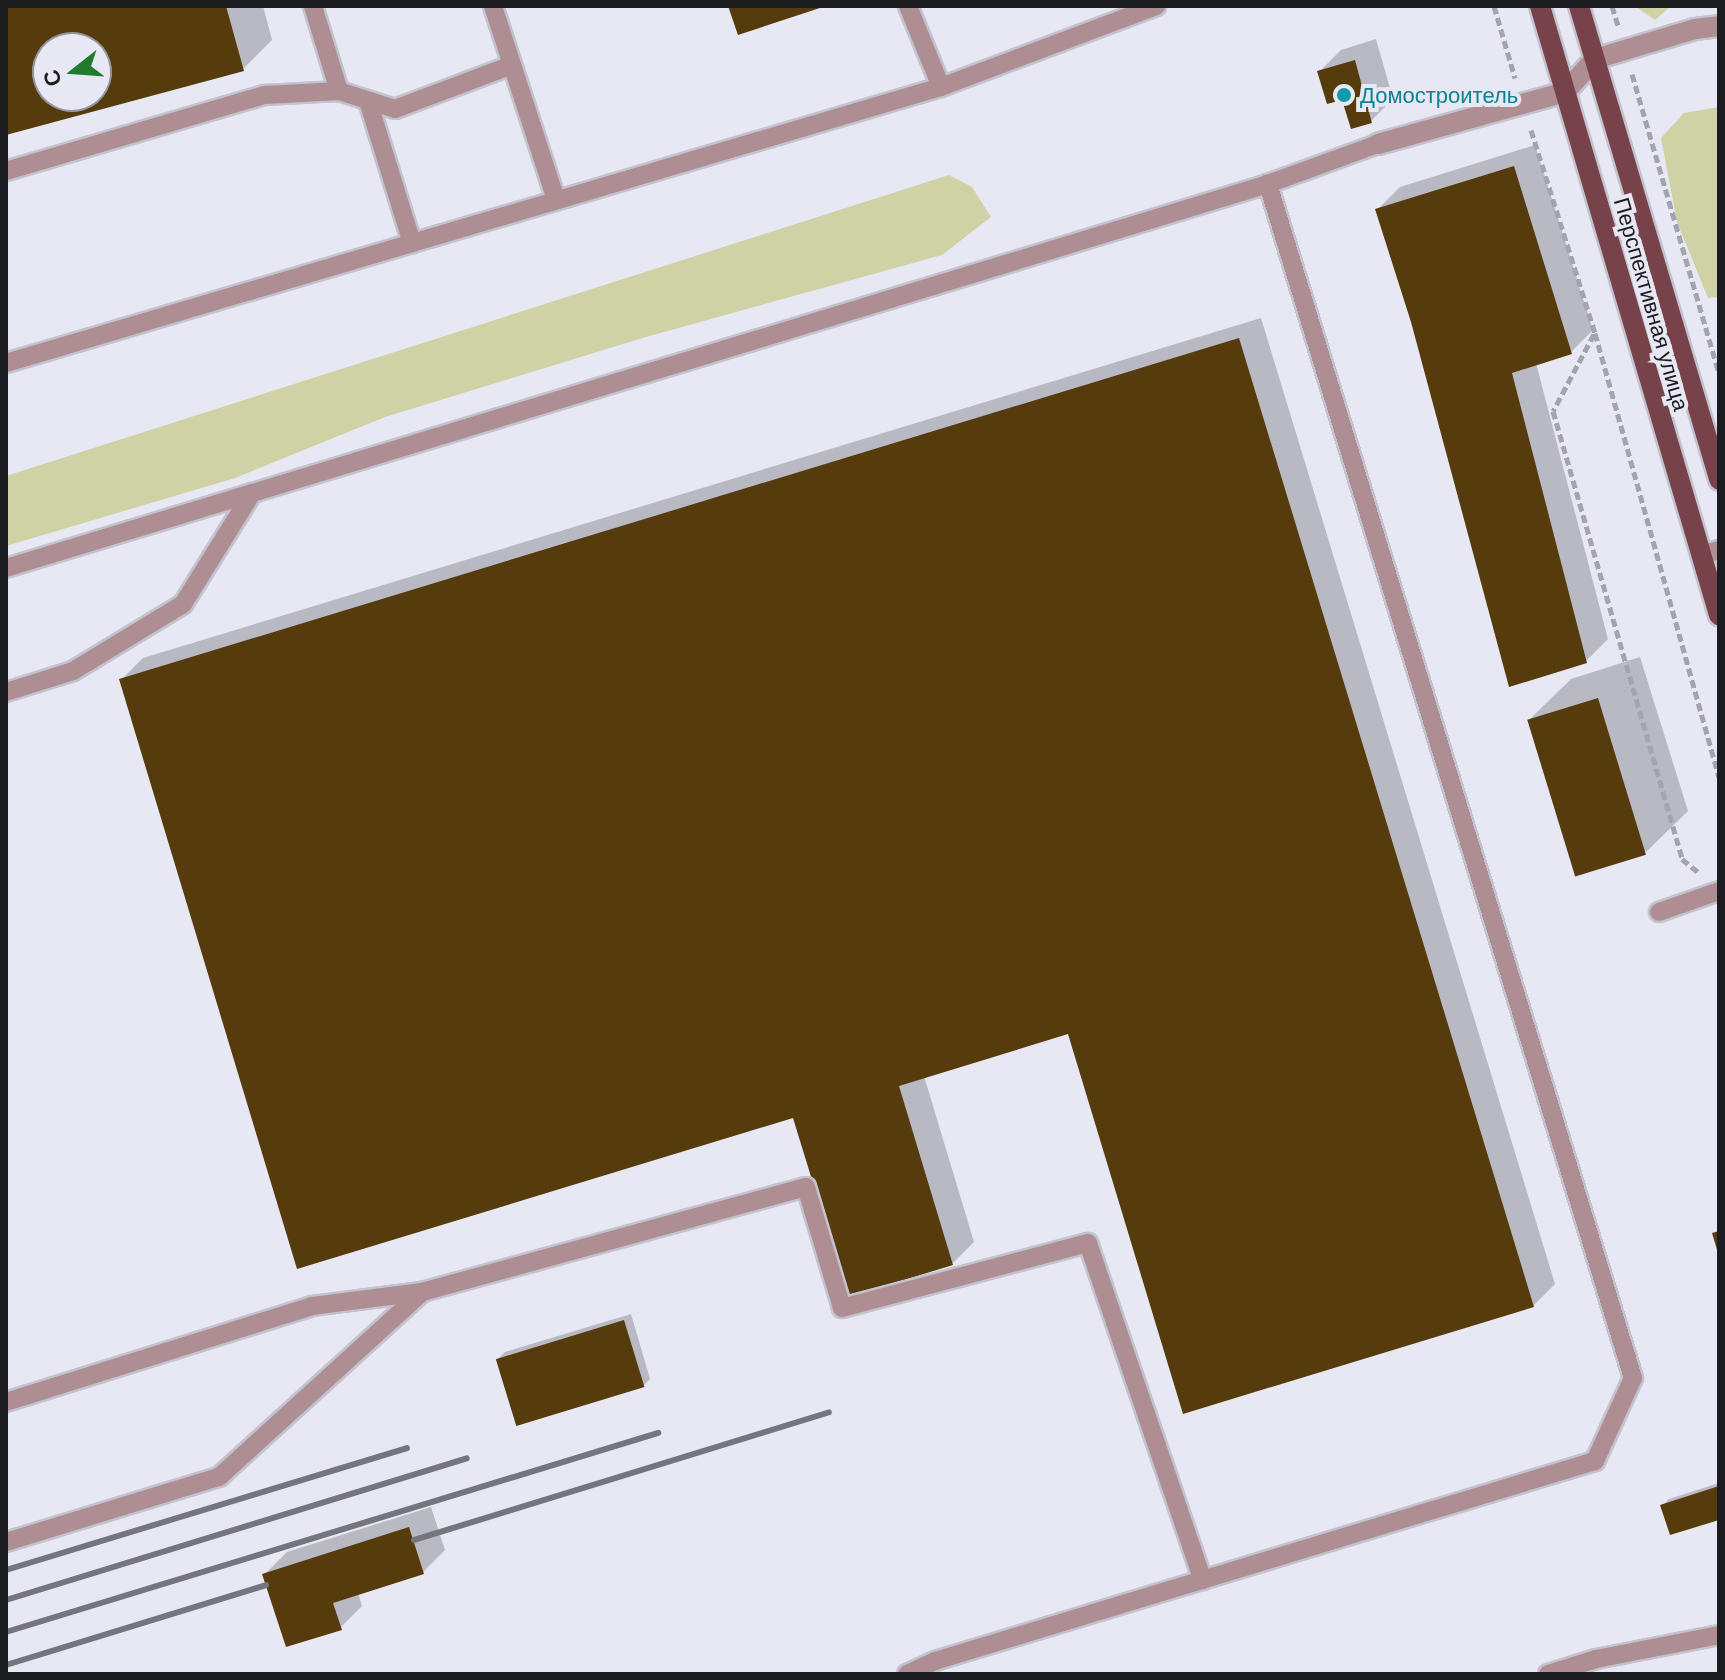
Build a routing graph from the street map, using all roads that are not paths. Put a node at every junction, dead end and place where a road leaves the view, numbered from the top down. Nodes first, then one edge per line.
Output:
1 (313, 6) edge
2 (493, 6) edge
3 (908, 6) edge
4 (1156, 6) edge
5 (1540, 6) edge
6 (1579, 6) edge
7 (1719, 26) edge
8 (1595, 59) junction
9 (512, 65) junction
10 (941, 87) junction
11 (339, 91) junction
12 (1565, 92) junction
13 (368, 101) junction
14 (1378, 144) joint
15 (6, 171) edge
16 (1268, 184) junction
17 (556, 200) junction
18 (412, 243) junction
19 (6, 363) edge
20 (1719, 480) edge
21 (252, 493) junction
22 (1710, 553) edge
23 (6, 568) edge
24 (1719, 615) edge
25 (6, 692) edge
26 (1713, 885) edge
27 (1659, 912) dead end
28 (422, 1292) junction
29 (6, 1402) edge
30 (6, 1542) edge
31 (1203, 1580) junction
32 (1719, 1635) edge
33 (907, 1674) edge
34 (1548, 1674) edge

1 - 11 lane
2 - 9 lane
3 - 10 lane
4 - 10 lane
5 - 12 main road, Перспективная улица
6 - 8 main road, Перспективная улица
7 - 8 street
8 - 12 street
8 - 20 main road, Перспективная улица
9 - 13 lane
9 - 17 lane
10 - 17 lane
11 - 13 lane
11 - 15 lane
12 - 14 street
12 - 22 main road, Перспективная улица
13 - 18 lane
14 - 16 lane
16 - 21 lane
16 - 31 lane
17 - 18 lane
18 - 19 lane
21 - 23 lane
21 - 25 lane
22 - 24 main road, Перспективная улица
26 - 27 lane
28 - 29 lane
28 - 30 lane
28 - 31 lane
31 - 33 lane
32 - 34 lane

